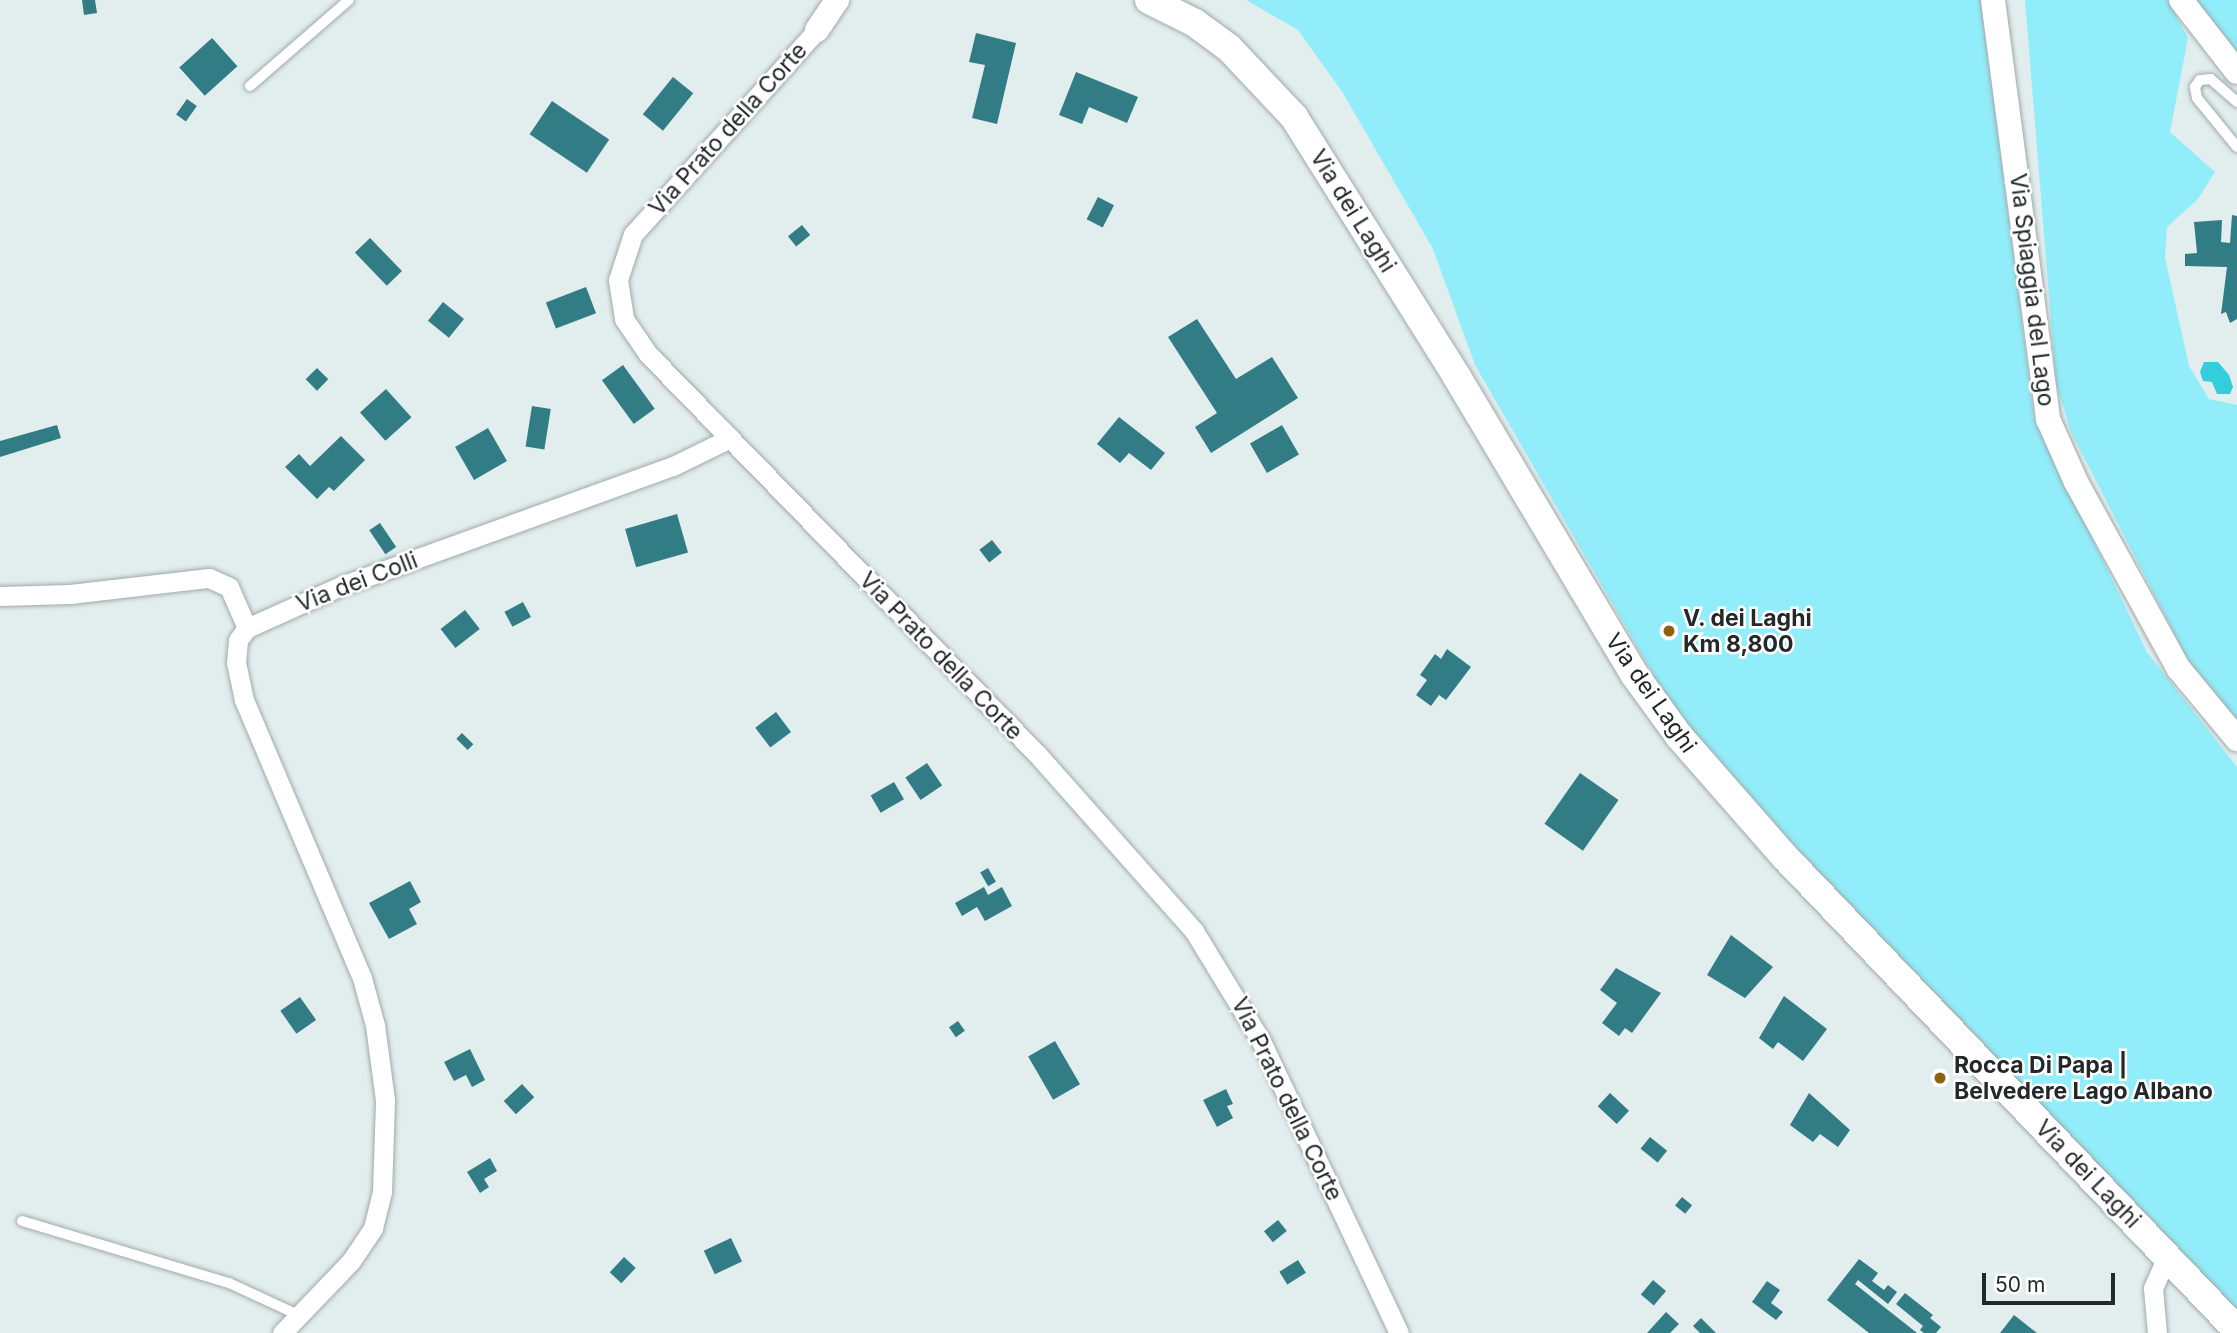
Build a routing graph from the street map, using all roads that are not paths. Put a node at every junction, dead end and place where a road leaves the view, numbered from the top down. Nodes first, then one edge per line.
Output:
1 (349, 0) edge
2 (813, 0) edge
3 (837, 0) edge
4 (1149, 0) edge
5 (1993, 0) edge
6 (2181, 0) edge
7 (817, 30) junction
8 (2237, 72) edge
9 (250, 86) dead end
10 (2237, 102) edge
11 (2237, 147) edge
12 (728, 439) junction
13 (0, 596) edge
14 (247, 628) junction
15 (2237, 739) edge
16 (22, 1221) dead end
17 (2167, 1257) junction
18 (296, 1314) junction
19 (2237, 1330) edge
20 (282, 1333) edge
21 (1399, 1333) edge
22 (2157, 1333) edge

1 - 9 lane
2 - 7 street
3 - 7 street
4 - 17 main road, Via dei Laghi
5 - 15 street, Via Spiaggia del Lago
6 - 8 street
7 - 12 street, Via Prato della Corte
10 - 11 lane
12 - 14 street, Via dei Colli
12 - 21 street, Via Prato della Corte
13 - 14 street
14 - 18 street
16 - 18 lane
17 - 19 main road, Via dei Laghi
17 - 22 street
18 - 20 street

